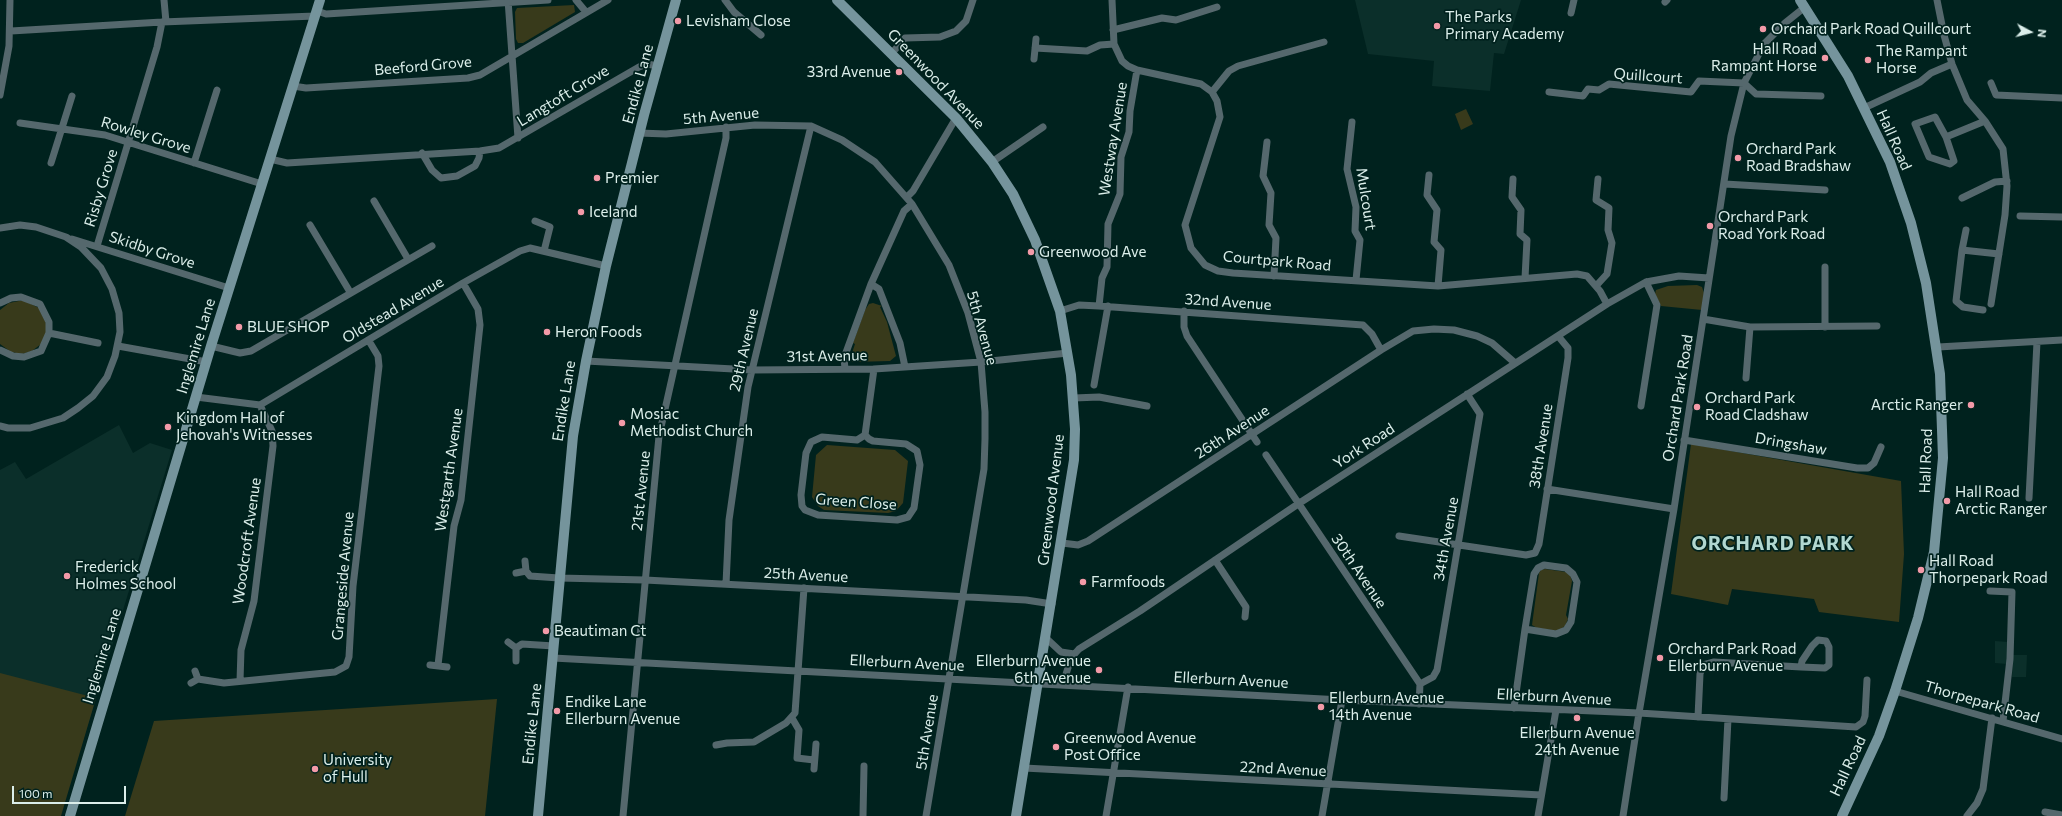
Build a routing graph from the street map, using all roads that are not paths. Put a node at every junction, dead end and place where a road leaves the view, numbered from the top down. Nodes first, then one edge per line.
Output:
1 (10, 0) edge
2 (164, 0) edge
3 (320, 0) edge
4 (548, 0) edge
5 (576, 0) edge
6 (608, 0) edge
7 (676, 0) edge
8 (725, 0) edge
9 (837, 0) edge
10 (973, 0) edge
11 (1112, 0) edge
12 (1574, 0) edge
13 (1937, 0) edge
14 (508, 2) edge
15 (1803, 4) edge
16 (1218, 7) dead end
17 (586, 12) junction
18 (1571, 13) dead end
19 (316, 14) junction
20 (164, 22) junction
21 (1113, 30) junction
22 (11, 31) junction
23 (761, 35) dead end
24 (1036, 39) dead end
25 (1324, 42) dead end
26 (1114, 44) junction
27 (1035, 48) junction
28 (892, 53) junction
29 (512, 56) junction
30 (1034, 59) dead end
31 (1952, 64) junction
32 (658, 66) junction
33 (1137, 70) junction
34 (1744, 83) junction
35 (1991, 83) dead end
36 (293, 86) junction
37 (217, 90) dead end
38 (1212, 92) junction
39 (1550, 92) dead end
40 (0, 95) edge
41 (72, 96) dead end
42 (1821, 96) dead end
43 (2062, 98) edge
44 (1864, 108) junction
45 (956, 118) junction
46 (1985, 121) junction
47 (1352, 122) dead end
48 (20, 123) dead end
49 (811, 126) junction
50 (1043, 127) dead end
51 (726, 128) junction
52 (62, 129) junction
53 (639, 133) junction
54 (1946, 137) junction
55 (518, 138) junction
56 (1267, 142) dead end
57 (128, 143) junction
58 (480, 151) junction
59 (422, 153) junction
60 (270, 160) junction
61 (992, 162) junction
62 (51, 163) dead end
63 (194, 163) junction
64 (1429, 175) dead end
65 (1513, 179) dead end
66 (1598, 179) dead end
67 (2007, 181) junction
68 (262, 184) junction
69 (1725, 184) junction
70 (1825, 190) dead end
71 (907, 197) junction
72 (1962, 198) dead end
73 (384, 202) dead end
74 (912, 204) junction
75 (2020, 216) dead end
76 (2062, 217) edge
77 (535, 221) dead end
78 (310, 225) dead end
79 (0, 228) edge
80 (1966, 230) dead end
81 (66, 237) junction
82 (97, 246) junction
83 (432, 246) dead end
84 (1962, 250) junction
85 (544, 251) junction
86 (1998, 254) junction
87 (408, 259) junction
88 (606, 266) junction
89 (1825, 267) dead end
90 (1274, 276) junction
91 (1525, 278) junction
92 (1709, 278) junction
93 (1356, 280) junction
94 (1646, 282) junction
95 (463, 283) junction
96 (871, 284) junction
97 (1438, 286) junction
98 (1596, 286) junction
99 (229, 288) junction
100 (350, 292) junction
101 (0, 303) edge
102 (1607, 304) junction
103 (1990, 304) dead end
104 (1099, 306) junction
105 (1108, 306) junction
106 (1983, 310) dead end
107 (1060, 311) junction
108 (1184, 311) junction
109 (1703, 319) junction
110 (1877, 326) dead end
111 (1750, 327) junction
112 (1825, 327) junction
113 (49, 333) junction
114 (1558, 336) junction
115 (2062, 340) edge
116 (370, 341) junction
117 (2038, 342) junction
118 (98, 343) dead end
119 (118, 346) junction
120 (211, 346) junction
121 (1938, 347) junction
122 (0, 350) edge
123 (1381, 350) junction
124 (1068, 353) junction
125 (586, 361) junction
126 (207, 362) junction
127 (981, 362) junction
128 (1515, 363) junction
129 (675, 367) junction
130 (906, 367) junction
131 (874, 368) junction
132 (845, 369) junction
133 (752, 370) junction
134 (1746, 378) dead end
135 (1093, 380) dead end
136 (1467, 394) junction
137 (196, 397) junction
138 (1074, 398) junction
139 (260, 405) junction
140 (1147, 406) dead end
141 (1641, 406) dead end
142 (0, 426) edge
143 (1252, 434) junction
144 (866, 435) junction
145 (1684, 440) junction
146 (1257, 442) dead end
147 (1881, 447) dead end
148 (1266, 455) dead end
149 (1547, 489) junction
150 (2029, 498) dead end
151 (1298, 504) junction
152 (1674, 509) junction
153 (1399, 536) dead end
154 (1062, 543) junction
155 (1459, 544) junction
156 (1215, 560) junction
157 (525, 561) dead end
158 (526, 571) junction
159 (516, 573) dead end
160 (559, 578) junction
161 (645, 580) junction
162 (726, 584) junction
163 (804, 588) junction
164 (1990, 591) dead end
165 (963, 597) junction
166 (1052, 604) junction
167 (1245, 617) dead end
168 (1525, 629) junction
169 (1046, 638) junction
170 (508, 642) dead end
171 (554, 646) junction
172 (516, 648) junction
173 (1074, 654) junction
174 (553, 658) junction
175 (516, 661) dead end
176 (637, 663) junction
177 (430, 665) dead end
178 (438, 665) junction
179 (447, 667) dead end
180 (1801, 667) junction
181 (195, 671) dead end
182 (798, 671) junction
183 (948, 678) junction
184 (198, 679) junction
185 (1867, 680) dead end
186 (240, 681) junction
187 (191, 683) dead end
188 (1039, 683) junction
189 (1063, 684) junction
190 (1420, 684) junction
191 (1128, 687) junction
192 (1894, 691) junction
193 (1342, 700) junction
194 (1419, 704) junction
195 (1514, 708) junction
196 (1556, 710) junction
197 (1639, 713) junction
198 (1698, 717) junction
199 (792, 718) junction
200 (1992, 718) junction
201 (1728, 719) junction
202 (2003, 721) junction
203 (2062, 739) edge
204 (816, 744) dead end
205 (716, 745) dead end
206 (814, 760) junction
207 (864, 766) dead end
208 (1024, 768) junction
209 (814, 769) dead end
210 (1113, 772) junction
211 (1327, 785) junction
212 (1541, 795) junction
213 (1724, 798) dead end
214 (2045, 812) dead end
215 (2062, 814) edge
216 (70, 816) edge
217 (538, 816) edge
218 (623, 816) edge
219 (862, 816) edge
220 (926, 816) edge
221 (1016, 816) edge
222 (1106, 816) edge
223 (1322, 816) edge
224 (1538, 816) edge
225 (1623, 816) edge
226 (1842, 816) edge
227 (1967, 816) edge

1 - 22 street
2 - 20 street, Risby Grove
3 - 19 street, Inglemire Lane
4 - 14 street
5 - 17 street
6 - 17 street, Beeford Grove
7 - 32 street, Endike Lane
8 - 23 street
9 - 28 street, Greenwood Avenue
10 - 28 street
11 - 21 street
12 - 18 street
13 - 31 street
14 - 19 street
14 - 29 street
15 - 34 street, Orchard Park Road
15 - 44 street, Hall Road
16 - 21 street
17 - 29 street, Beeford Grove
19 - 20 street
19 - 36 street, Inglemire Lane
20 - 22 street
20 - 57 street, Risby Grove
21 - 26 street
22 - 40 street
24 - 27 street
25 - 38 street
26 - 27 street
26 - 33 street
27 - 30 street
28 - 45 street, Greenwood Avenue
29 - 36 street, Beeford Grove
29 - 55 street
31 - 44 street
31 - 46 street
32 - 53 street, Endike Lane
32 - 55 street, Langtoft Grove
33 - 38 street
33 - 104 street, Westway Avenue
34 - 39 street, Quillcourt
34 - 42 street
34 - 69 street, Orchard Park Road
35 - 43 street
36 - 60 street, Inglemire Lane
37 - 63 street
38 - 90 street, Courtpark Road
41 - 52 street
44 - 121 street, Hall Road
45 - 61 street, Greenwood Avenue
45 - 71 street
46 - 54 street
46 - 67 street
47 - 93 street, Mulcourt
48 - 52 street, Rowley Grove
49 - 51 street, 5th Avenue
49 - 71 street, 5th Avenue
49 - 133 street, 29th Avenue
50 - 61 street
51 - 53 street, 5th Avenue
51 - 129 street, 21st Avenue
52 - 57 street, Rowley Grove
52 - 62 street
53 - 88 street, Endike Lane
54 - 54 street
55 - 58 street, Langtoft Grove
56 - 90 street
57 - 63 street, Rowley Grove
57 - 82 street, Risby Grove
58 - 59 street, Langtoft Grove
58 - 59 street
59 - 60 street, Langtoft Grove
60 - 68 street, Inglemire Lane
61 - 107 street, Greenwood Avenue
63 - 68 street, Rowley Grove
64 - 97 street
65 - 91 street
66 - 98 street
67 - 72 street
67 - 86 street
68 - 99 street, Inglemire Lane
69 - 70 street
69 - 92 street, Orchard Park Road
71 - 74 street, 5th Avenue
73 - 87 street
74 - 96 street
74 - 127 street, 5th Avenue
75 - 76 street
77 - 85 street
78 - 100 street
79 - 81 street, Skidby Grove
80 - 84 street
81 - 82 street, Skidby Grove
81 - 119 street
82 - 99 street, Skidby Grove
83 - 87 street
84 - 86 street
84 - 106 street
85 - 88 street, Oldstead Avenue
85 - 95 street, Oldstead Avenue
86 - 103 street
87 - 100 street
88 - 125 street, Endike Lane
89 - 112 street
90 - 93 street, Courtpark Road
91 - 97 street, Courtpark Road
91 - 98 street, Courtpark Road
92 - 94 street, York Road
92 - 109 street, Orchard Park Road
93 - 97 street, Courtpark Road
94 - 102 street, York Road
94 - 141 street
95 - 116 street, Oldstead Avenue
95 - 178 street, Westgarth Avenue
96 - 130 street
96 - 132 street
98 - 102 street, Courtpark Road
99 - 120 street, Inglemire Lane
100 - 120 street
101 - 113 street
102 - 114 street, York Road
104 - 105 street, 32nd Avenue
104 - 107 street, 32nd Avenue
105 - 108 street, 32nd Avenue
105 - 135 street
107 - 124 street, Greenwood Avenue
108 - 123 street, 32nd Avenue
108 - 143 street
109 - 111 street
109 - 145 street, Orchard Park Road
110 - 112 street
111 - 112 street
111 - 134 street
113 - 118 street
113 - 122 street
114 - 128 street, York Road
114 - 149 street, 38th Avenue
115 - 117 street
116 - 139 street, Oldstead Avenue
116 - 186 street, Grangeside Avenue
117 - 121 street
117 - 150 street
119 - 126 street
119 - 142 street
120 - 126 street, Inglemire Lane
121 - 192 street, Hall Road
123 - 128 street, 26th Avenue
123 - 143 street, 26th Avenue
124 - 127 street, 31st Avenue
124 - 138 street, Greenwood Avenue
125 - 129 street, 31st Avenue
125 - 160 street, Endike Lane
126 - 137 street, Inglemire Lane
127 - 130 street, 31st Avenue
127 - 165 street, 5th Avenue
128 - 136 street, York Road
129 - 133 street, 31st Avenue
129 - 161 street, 21st Avenue
130 - 131 street, 31st Avenue
131 - 132 street, 31st Avenue
131 - 144 street
132 - 133 street, 31st Avenue
133 - 162 street, 29th Avenue
136 - 151 street, York Road
136 - 155 street, 34th Avenue
137 - 139 street
137 - 216 street, Inglemire Lane
138 - 140 street
138 - 154 street, Greenwood Avenue
139 - 186 street, Woodcroft Avenue
143 - 146 street
143 - 154 street, 26th Avenue
144 - 144 street, Green Close
145 - 147 street, Dringshaw
145 - 152 street, Orchard Park Road
148 - 151 street, 30th Avenue
149 - 152 street
149 - 155 street, 38th Avenue
151 - 156 street, York Road
151 - 190 street, 30th Avenue
152 - 197 street, Orchard Park Road
153 - 155 street
154 - 166 street, Greenwood Avenue
155 - 190 street, 34th Avenue
156 - 167 street
156 - 173 street, York Road
157 - 158 street
158 - 159 street
158 - 160 street, 25th Avenue
160 - 161 street, 25th Avenue
160 - 171 street, Endike Lane
161 - 162 street, 25th Avenue
161 - 176 street, 21st Avenue
162 - 163 street, 25th Avenue
163 - 165 street, 25th Avenue
163 - 182 street
164 - 202 street
165 - 166 street, 25th Avenue
165 - 183 street, 5th Avenue
166 - 169 street, Greenwood Avenue
168 - 168 street
168 - 195 street
169 - 173 street
169 - 188 street, Greenwood Avenue
170 - 172 street
171 - 172 street
171 - 174 street, Endike Lane
172 - 175 street
173 - 189 street, York Road
174 - 176 street, Ellerburn Avenue
174 - 217 street, Endike Lane
176 - 182 street, Ellerburn Avenue
176 - 218 street, 21st Avenue
177 - 178 street
178 - 179 street
180 - 180 street
180 - 198 street
181 - 184 street
182 - 183 street, Ellerburn Avenue
182 - 199 street
183 - 188 street, Ellerburn Avenue
183 - 220 street, 5th Avenue
184 - 186 street, Grangeside Avenue
184 - 187 street
185 - 201 street, Ellerburn Avenue
188 - 189 street, Ellerburn Avenue
188 - 208 street, Greenwood Avenue
189 - 191 street, Ellerburn Avenue
190 - 194 street
191 - 193 street, Ellerburn Avenue
191 - 210 street
192 - 200 street, Thorpepark Road
192 - 226 street, Hall Road
193 - 194 street, Ellerburn Avenue
193 - 211 street
194 - 195 street, Ellerburn Avenue
195 - 196 street, Ellerburn Avenue
196 - 197 street, Ellerburn Avenue
196 - 212 street
197 - 198 street, Ellerburn Avenue
197 - 225 street, Orchard Park Road
198 - 201 street, Ellerburn Avenue
199 - 205 street
199 - 206 street
200 - 202 street, Thorpepark Road
200 - 227 street
201 - 213 street
202 - 203 street, Thorpepark Road
204 - 206 street
206 - 209 street
207 - 219 street
208 - 210 street, 22nd Avenue
208 - 221 street, Greenwood Avenue
210 - 211 street, 22nd Avenue
210 - 222 street
211 - 212 street, 22nd Avenue
211 - 223 street
212 - 224 street
214 - 215 street

